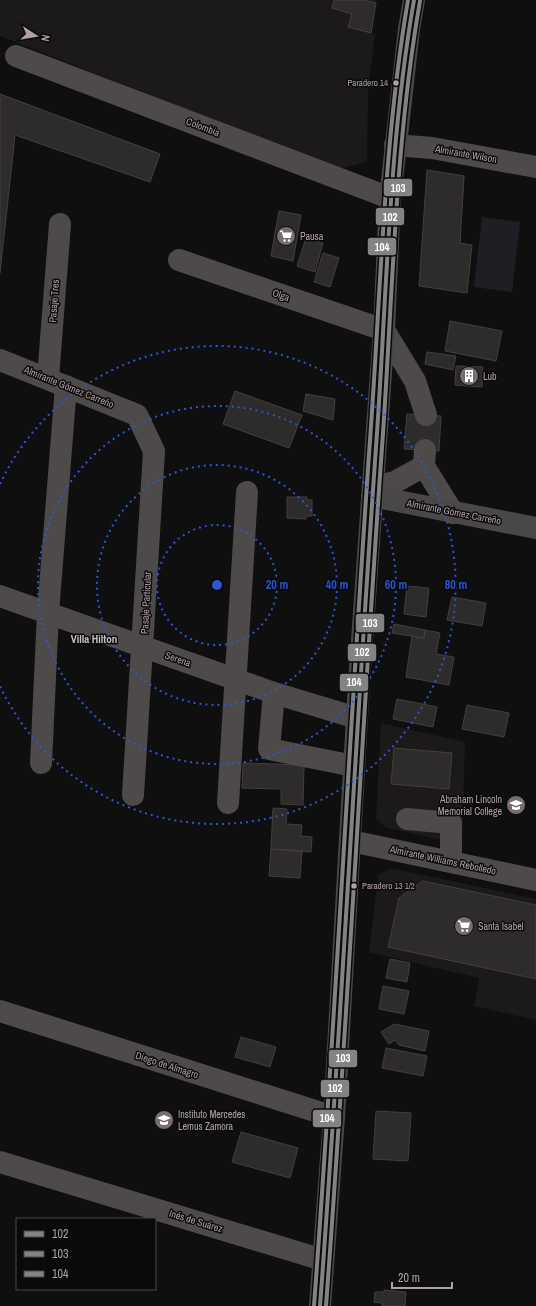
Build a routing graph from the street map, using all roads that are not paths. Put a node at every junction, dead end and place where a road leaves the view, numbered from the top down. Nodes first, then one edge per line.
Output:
1 (414, 0) edge
2 (16, 56) dead end
3 (395, 145) junction
4 (536, 167) edge
5 (390, 198) junction
6 (60, 224) dead end
7 (179, 260) dead end
8 (384, 330) junction
9 (0, 360) edge
10 (57, 382) junction
11 (137, 415) joint
12 (426, 415) tunnel mouth
13 (247, 492) dead end
14 (372, 492) junction
15 (453, 513) junction
16 (536, 528) edge
17 (0, 596) edge
18 (48, 613) junction
19 (143, 647) junction
20 (237, 680) junction
21 (274, 692) junction
22 (357, 718) junction
23 (41, 763) dead end
24 (354, 766) junction
25 (133, 795) dead end
26 (228, 803) dead end
27 (407, 819) dead end
28 (350, 841) junction
29 (451, 862) junction
30 (536, 880) edge
31 (0, 1011) edge
32 (334, 1117) junction
33 (0, 1162) edge
34 (323, 1260) junction
35 (320, 1306) edge

1 - 3 main road
2 - 5 street, Colombia
3 - 4 street, Almirante Wilson
3 - 5 main road
5 - 8 main road
6 - 10 street, Pasaje Tres
7 - 8 street, Olga
8 - 12 street
8 - 14 main road
9 - 10 street, Almirante Gómez Carreño
10 - 11 street, Almirante Gómez Carreño
10 - 18 street
11 - 19 street, Pasaje Particular
13 - 20 street
14 - 15 main road, Almirante Gómez Carreño
14 - 15 street
14 - 22 main road
15 - 16 main road, Almirante Gómez Carreño
17 - 18 street, Serena
18 - 19 street, Serena
18 - 23 street
19 - 20 street, Serena
19 - 25 street, Pasaje Particular
20 - 21 street, Serena
20 - 26 street
21 - 22 street, Serena
21 - 24 street
22 - 24 main road
24 - 28 main road
27 - 29 street
28 - 29 street, Almirante Williams Rebolledo
28 - 32 main road
29 - 30 street, Almirante Williams Rebolledo
31 - 32 street, Diego de Almagro
32 - 34 main road
33 - 34 street, Inés de Suárez
34 - 35 main road

